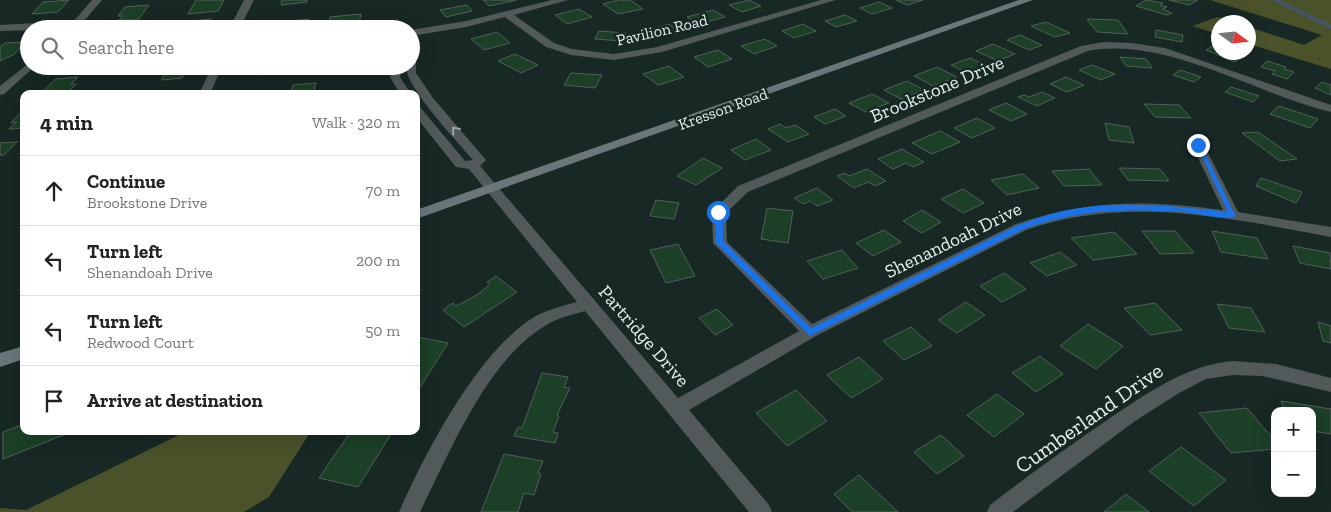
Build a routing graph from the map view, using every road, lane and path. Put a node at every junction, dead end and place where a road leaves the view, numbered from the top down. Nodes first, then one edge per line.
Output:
1 (97, 0) edge
2 (249, 0) edge
3 (563, 0) edge
4 (831, 0) edge
5 (1028, 0) edge
6 (506, 14) junction
7 (79, 20) edge
8 (239, 20) edge
9 (20, 27) edge
10 (0, 28) edge
11 (420, 31) edge
12 (20, 74) edge
13 (213, 75) edge
14 (395, 75) edge
15 (412, 75) edge
16 (206, 90) edge
17 (404, 90) edge
18 (0, 92) edge
19 (1331, 109) edge
20 (420, 114) edge
21 (1198, 145) dead end
22 (473, 166) junction
23 (492, 189) junction
24 (420, 214) edge
25 (1233, 215) junction
26 (1331, 232) edge
27 (588, 304) junction
28 (810, 332) junction
29 (20, 353) edge
30 (0, 360) edge
31 (1331, 385) edge
32 (677, 408) junction
33 (409, 512) edge
34 (762, 512) edge
35 (998, 512) edge

1 - 7 street
2 - 8 street
3 - 6 street
4 - 6 street, Pavilion Road
5 - 23 main road, Kresson Road
6 - 11 street
9 - 10 street
12 - 18 street
13 - 16 street
14 - 17 street
22 -> 15 street
19 - 28 street, Brookstone Drive
20 - 22 street
21 - 25 street
22 - 23 street, Partridge Drive
23 - 24 main road, Kresson Road
23 - 27 street, Partridge Drive
25 - 26 street, Shenandoah Drive
25 - 28 street, Shenandoah Drive
27 - 32 street, Partridge Drive
27 - 33 street
28 - 32 street, Shenandoah Drive
29 - 30 main road
31 - 35 street, Cumberland Drive
32 - 34 street, Partridge Drive

